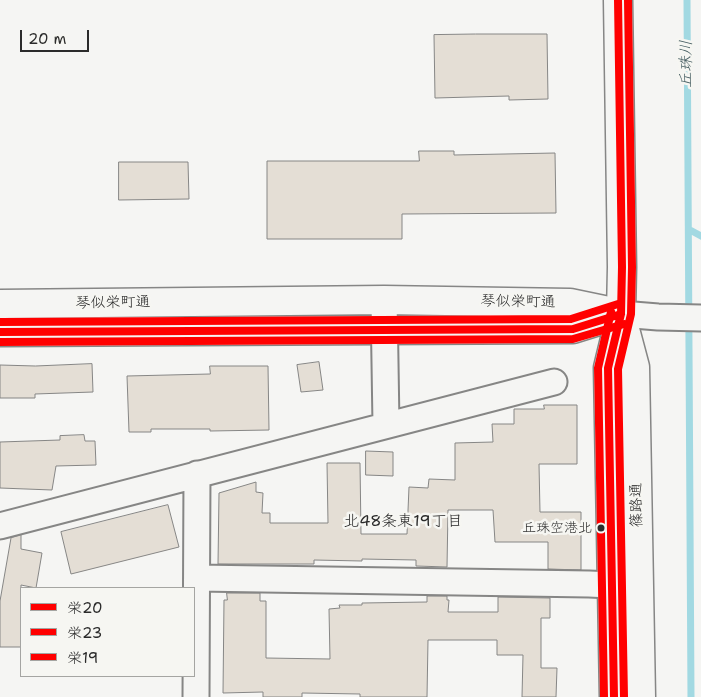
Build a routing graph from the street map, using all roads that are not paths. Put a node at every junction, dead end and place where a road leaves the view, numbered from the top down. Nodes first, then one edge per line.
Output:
1 (618, 0) edge
2 (384, 300) junction
3 (0, 304) edge
4 (622, 314) junction
5 (690, 317) edge
6 (383, 330) junction
7 (0, 332) edge
8 (554, 382) dead end
9 (386, 425) junction
10 (197, 474) junction
11 (0, 526) edge
12 (197, 578) junction
13 (625, 585) junction
14 (196, 697) edge
15 (614, 697) edge
16 (641, 697) edge

1 - 4 street, 篠路通
2 - 3 street, 琴似栄町通
2 - 4 street, 琴似栄町通
2 - 6 street
4 - 5 street
4 - 6 street, 琴似栄町通
4 - 13 street, 篠路通
6 - 7 street, 琴似栄町通
6 - 9 street
8 - 9 street
9 - 10 street
10 - 11 street
10 - 12 street
12 - 13 street
12 - 14 street
13 - 15 street, 篠路通
13 - 16 street, 篠路通

